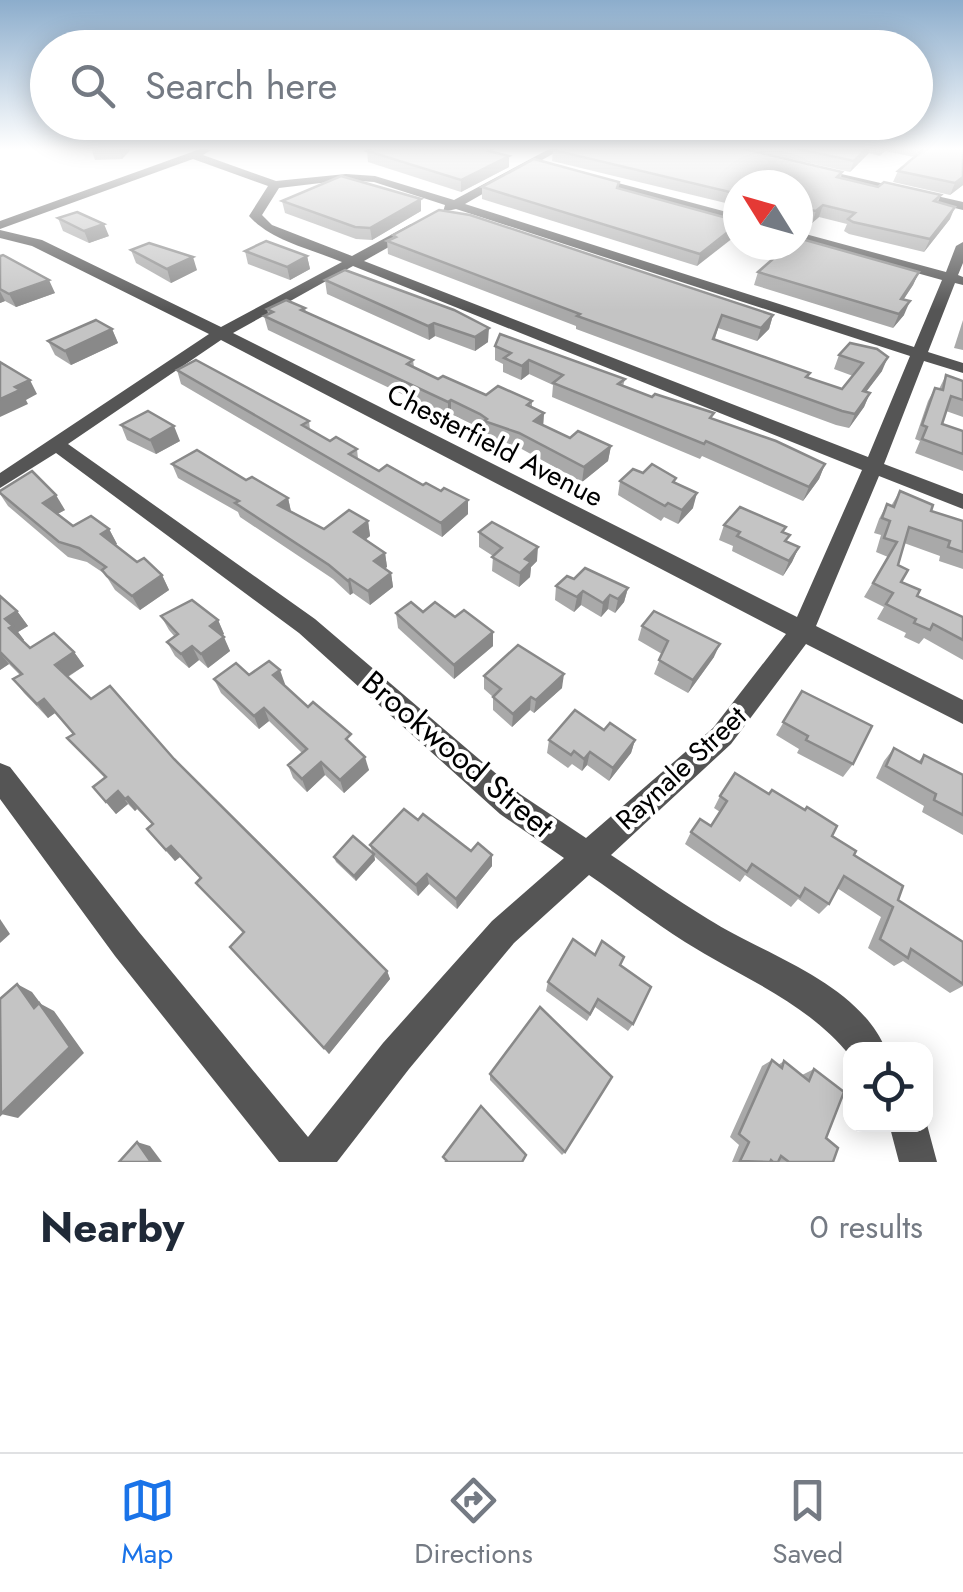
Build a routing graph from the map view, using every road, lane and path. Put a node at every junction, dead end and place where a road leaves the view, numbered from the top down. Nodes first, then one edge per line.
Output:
1 (63, 202) edge
2 (264, 202) edge
3 (445, 202) edge
4 (459, 202) edge
5 (677, 202) edge
6 (454, 205) junction
7 (723, 215) edge
8 (0, 225) edge
9 (0, 234) edge
10 (813, 240) edge
11 (963, 246) edge
12 (351, 261) junction
13 (956, 279) edge
14 (218, 334) junction
15 (917, 355) junction
16 (963, 368) edge
17 (56, 444) junction
18 (872, 467) junction
19 (0, 482) edge
20 (963, 502) edge
21 (801, 632) junction
22 (963, 712) edge
23 (0, 776) edge
24 (584, 857) junction
25 (861, 1042) edge
26 (910, 1132) edge
27 (304, 1162) edge
28 (313, 1162) edge
29 (918, 1162) edge

1 - 8 street
2 - 12 street
3 - 6 street
4 - 6 street
5 - 7 street
6 - 12 street
6 - 15 street
9 - 14 street, Chesterfield Avenue
10 - 13 street
11 - 13 street, Raynale Street
12 - 14 street
12 - 18 street
13 - 15 street, Raynale Street
14 - 17 street
14 - 21 street, Chesterfield Avenue
15 - 16 street
15 - 18 street, Raynale Street
17 - 19 street
17 - 24 street, Brookwood Street
18 - 20 street
18 - 21 street, Raynale Street
21 - 22 street, Chesterfield Avenue
21 - 24 street, Raynale Street
23 - 27 street
24 - 25 street, Brookwood Street
24 - 28 street, Raynale Street
26 - 29 street

